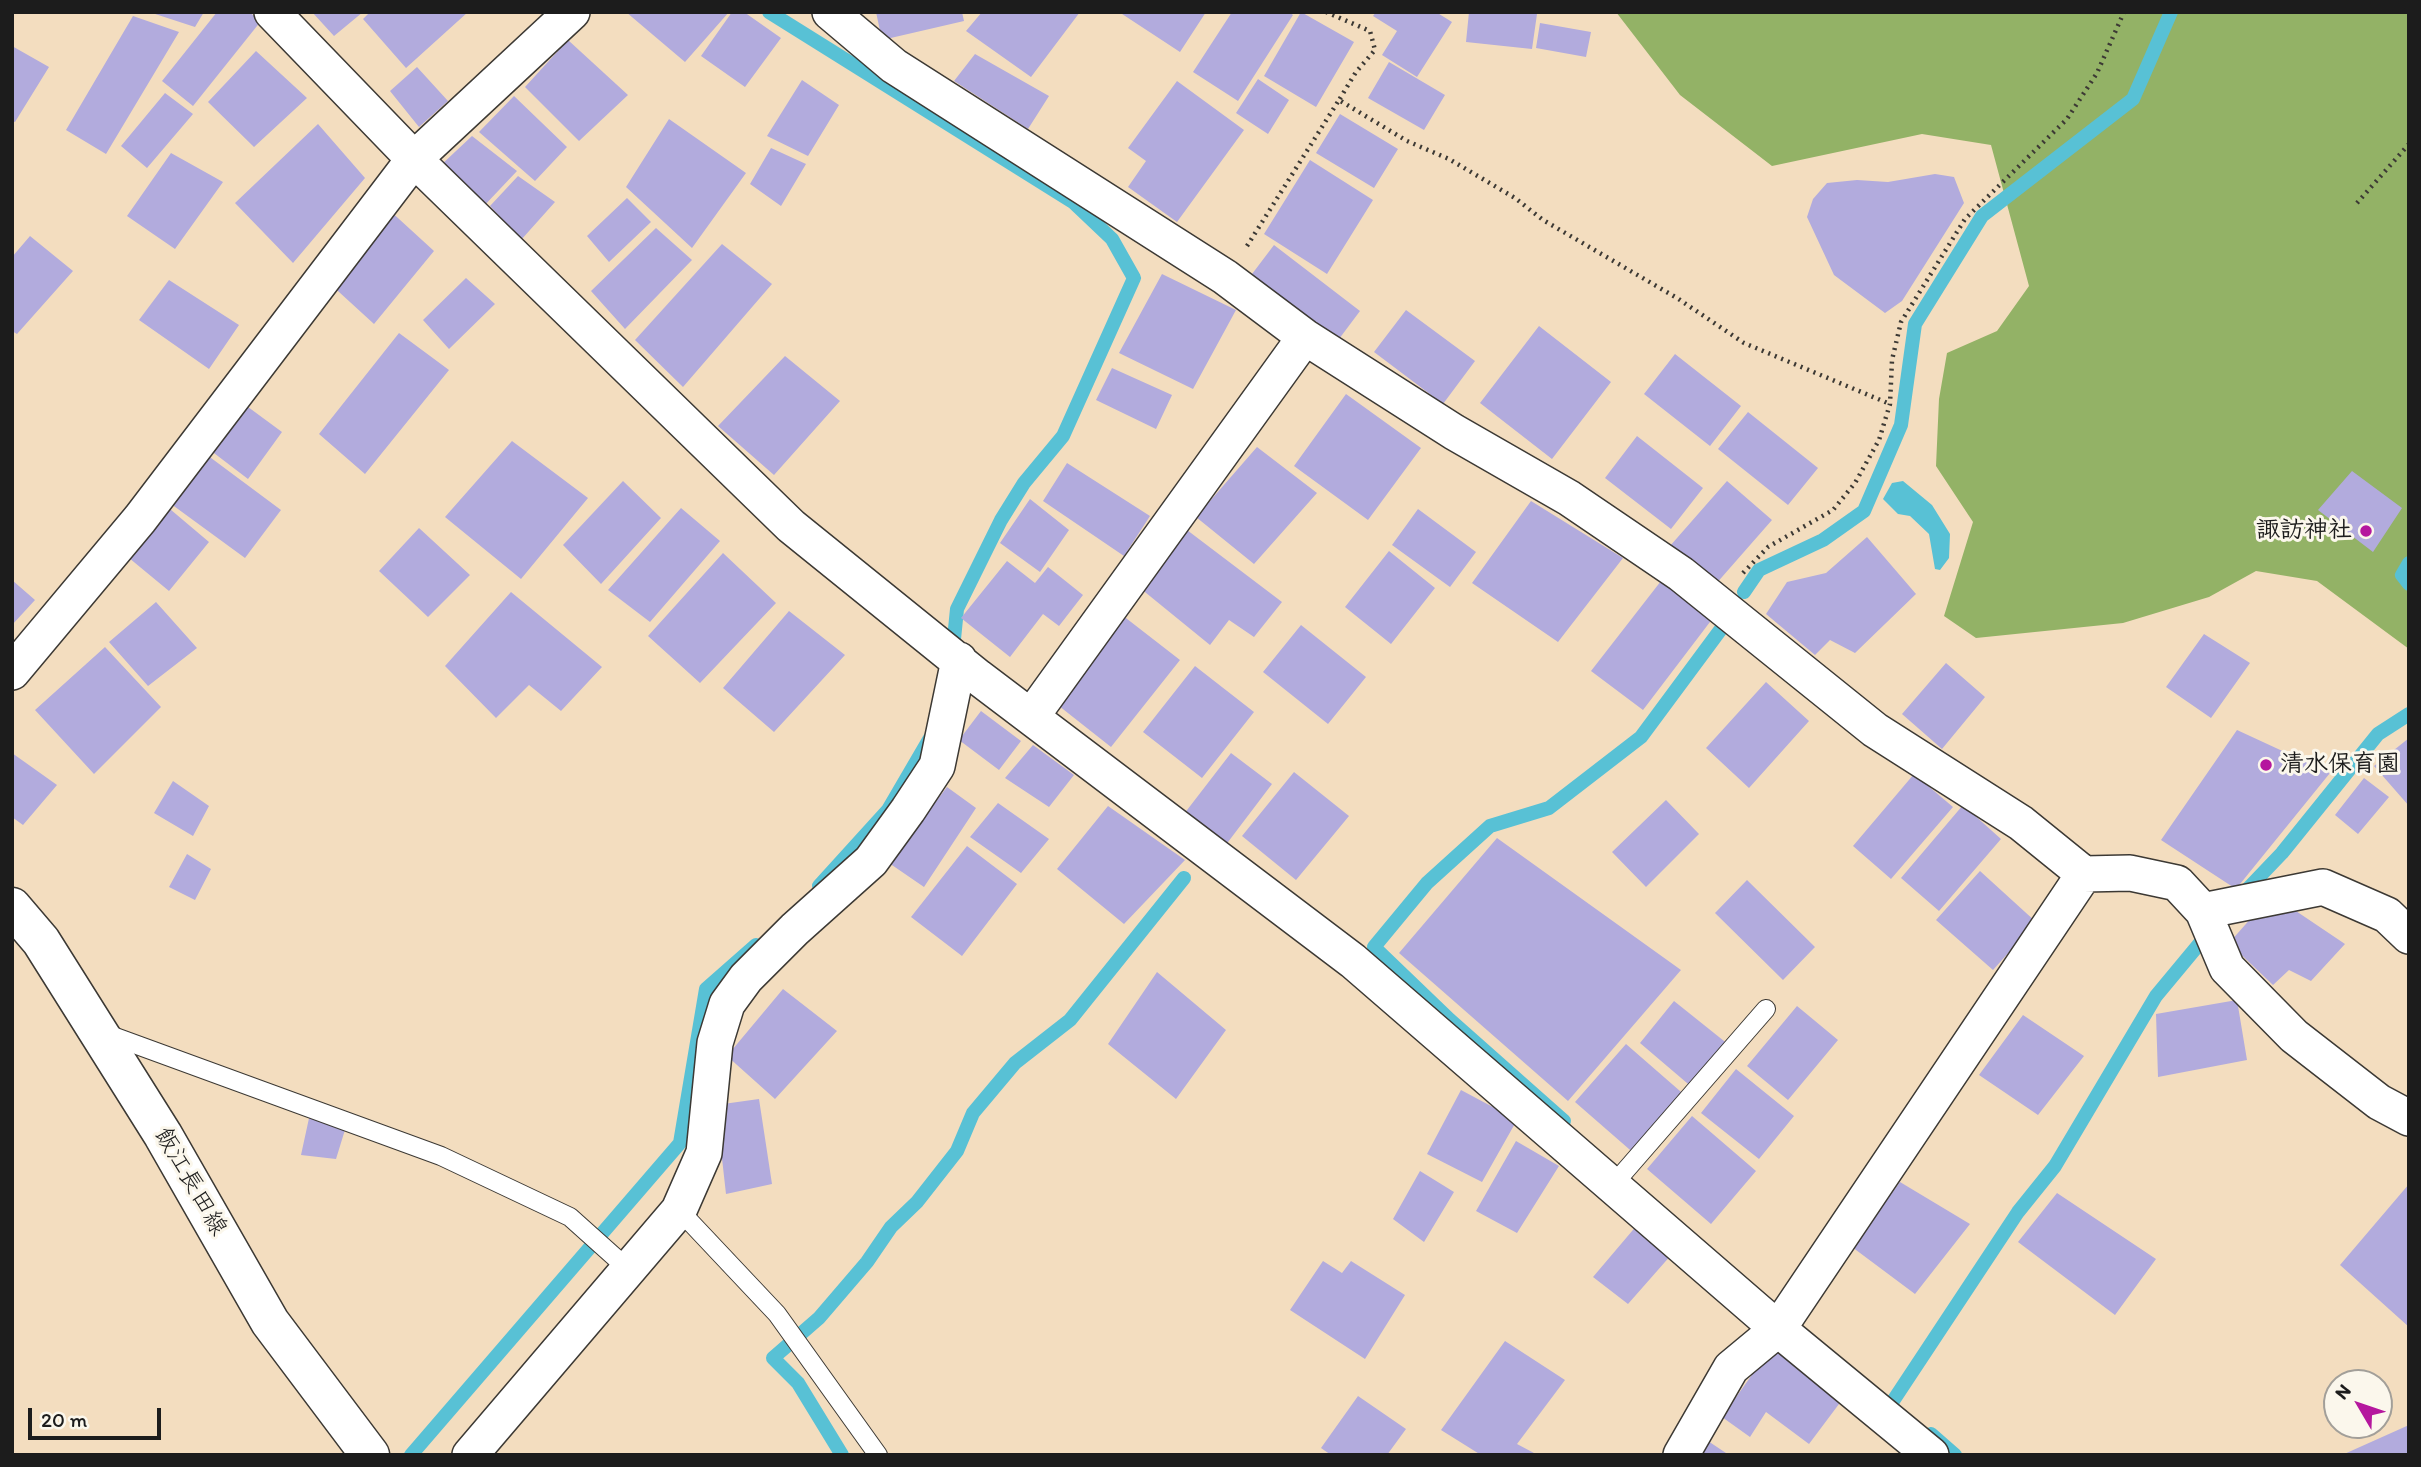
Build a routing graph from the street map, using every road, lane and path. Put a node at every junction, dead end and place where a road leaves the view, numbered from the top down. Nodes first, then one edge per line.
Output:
1 (272, 12) edge
2 (572, 12) edge
3 (830, 12) edge
4 (1326, 12) edge
5 (2124, 12) edge
6 (1339, 100) junction
7 (2409, 144) edge
8 (414, 159) junction
9 (2357, 203) dead end
10 (1225, 277) junction
11 (1306, 337) junction
12 (1889, 404) junction
13 (1716, 601) junction
14 (960, 660) junction
15 (12, 672) edge
16 (1031, 717) junction
17 (2084, 874) junction
18 (12, 907) edge
19 (2203, 911) junction
20 (2409, 936) edge
21 (1766, 1009) dead end
22 (97, 1030) junction
23 (2409, 1118) edge
24 (1612, 1186) junction
25 (679, 1210) junction
26 (628, 1269) junction
27 (1778, 1329) junction
28 (370, 1455) edge
29 (470, 1455) edge
30 (878, 1455) edge
31 (1681, 1455) edge
32 (1931, 1455) edge

1 - 8 street
2 - 8 street
3 - 10 street
4 - 6 path
5 - 12 path
6 - 10 path
6 - 12 path
7 - 9 path
8 - 14 street
8 - 15 street
10 - 11 street
11 - 13 street
11 - 16 street
12 - 13 path
13 - 17 street
14 - 16 street
14 - 25 street
16 - 24 street
17 - 19 street
17 - 27 street
18 - 22 main road, 飯江長田線
19 - 20 street
19 - 23 street
21 - 24 lane
22 - 26 lane
22 - 28 main road, 飯江長田線
24 - 27 street
25 - 26 street
25 - 30 lane
26 - 29 street
27 - 31 street
27 - 32 street

